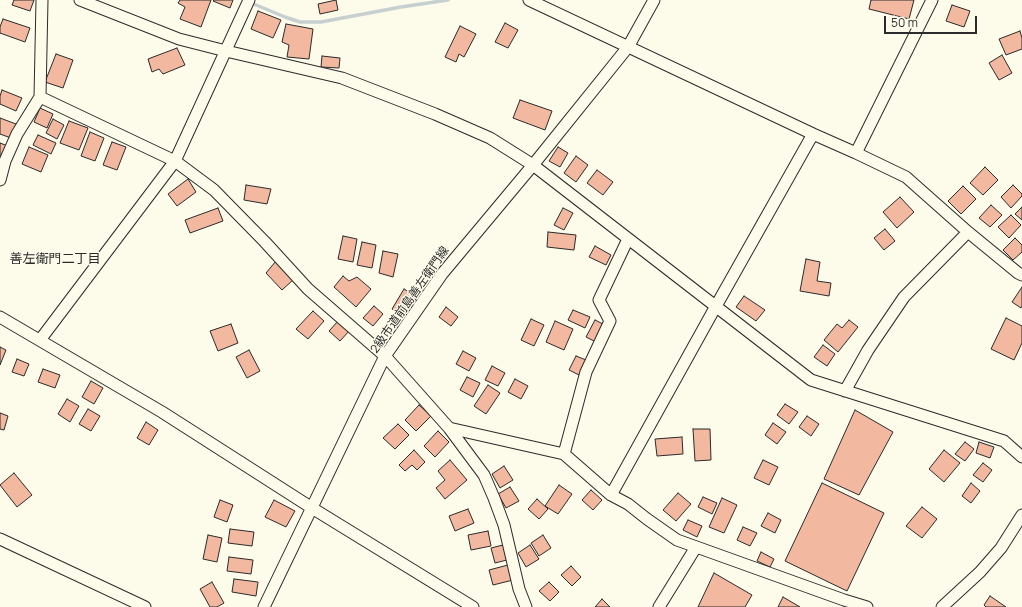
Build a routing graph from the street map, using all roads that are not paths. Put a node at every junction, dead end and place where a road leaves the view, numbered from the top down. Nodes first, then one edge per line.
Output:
1 (42, 0) edge
2 (80, 0) edge
3 (249, 0) edge
4 (529, 0) edge
5 (654, 0) edge
6 (932, 0) edge
7 (628, 47) junction
8 (226, 51) junction
9 (40, 97) junction
10 (813, 134) junction
11 (856, 153) junction
12 (175, 162) junction
13 (533, 165) junction
14 (0, 180) edge
15 (968, 232) junction
16 (628, 239) junction
17 (1020, 271) edge
18 (716, 306) junction
19 (0, 317) edge
20 (40, 340) junction
21 (385, 356) junction
22 (846, 391) junction
23 (449, 428) junction
24 (564, 454) junction
25 (1022, 457) edge
26 (611, 495) junction
27 (312, 508) junction
28 (1022, 515) edge
29 (0, 539) edge
30 (696, 547) junction
31 (145, 607) edge
32 (264, 607) edge
33 (473, 607) edge
34 (526, 607) edge
35 (659, 607) edge
36 (867, 607) edge
37 (942, 607) edge

1 - 9 street
2 - 8 street
3 - 8 street
4 - 7 street
5 - 7 street, 2級市道前島善左衛門線
6 - 11 street
7 - 10 street
7 - 13 street, 2級市道前島善左衛門線
8 - 12 street
8 - 13 street
9 - 12 street
9 - 14 street
10 - 11 street
10 - 18 street
11 - 15 street
12 - 20 street
12 - 21 street
13 - 16 street
13 - 21 street, 2級市道前島善左衛門線
15 - 17 street
15 - 22 street
16 - 18 street
16 - 24 street
18 - 22 street
18 - 26 street
19 - 20 street
20 - 27 street
21 - 23 street
21 - 27 street, 2級市道前島善左衛門線
22 - 25 street
23 - 24 street
23 - 34 street
24 - 26 street
26 - 30 street
27 - 32 street, 2級市道前島善左衛門線
27 - 33 street
28 - 37 street
29 - 31 street
30 - 35 street
30 - 36 street

